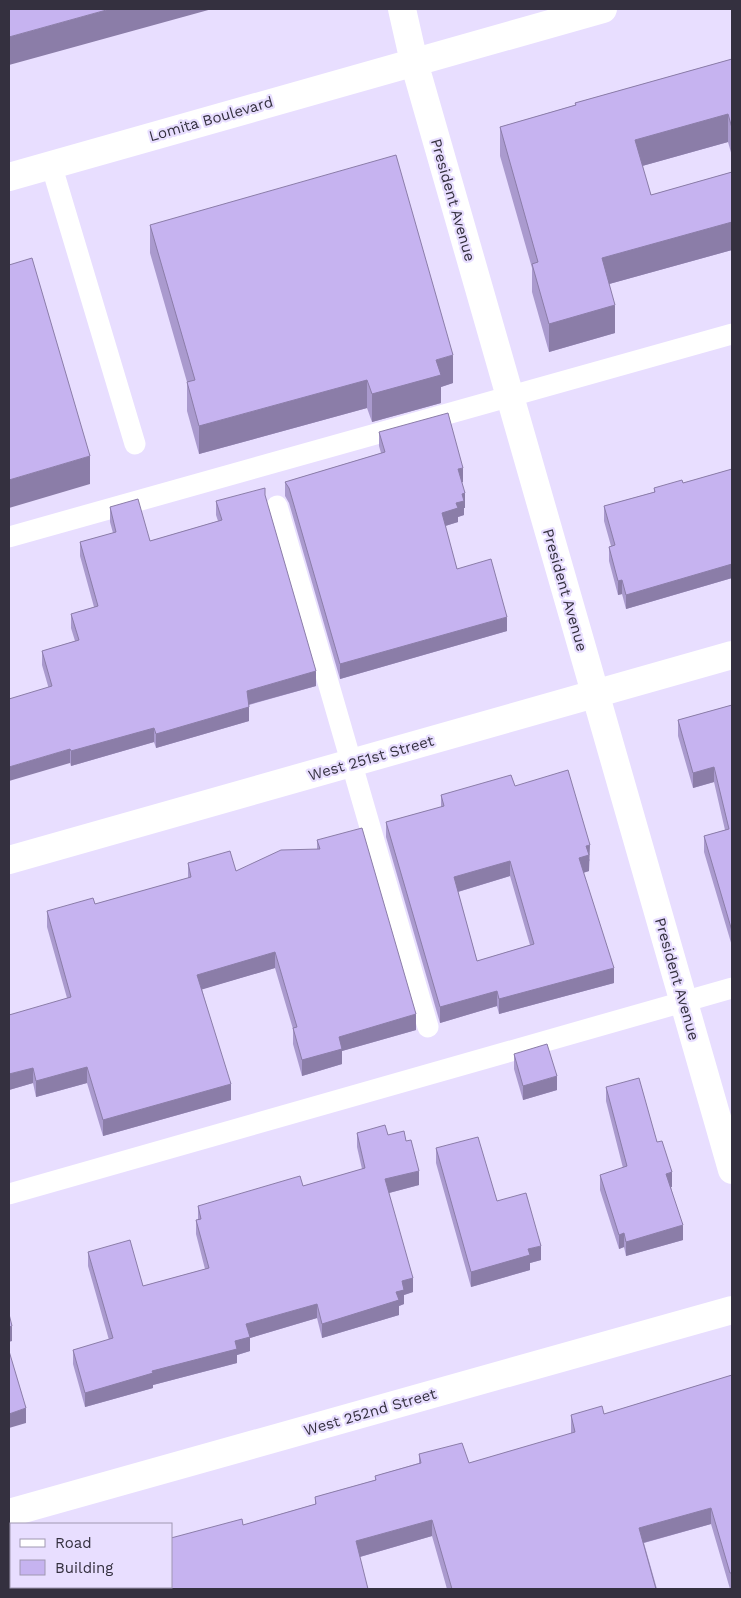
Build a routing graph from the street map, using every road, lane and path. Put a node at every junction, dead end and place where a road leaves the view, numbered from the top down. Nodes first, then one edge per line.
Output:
1 (402, 9) edge
2 (603, 9) edge
3 (414, 62) junction
4 (51, 164) junction
5 (9, 176) edge
6 (732, 334) edge
7 (509, 395) junction
8 (136, 444) dead end
9 (277, 506) dead end
10 (9, 537) edge
11 (732, 655) edge
12 (596, 694) junction
13 (353, 763) junction
14 (9, 860) edge
15 (732, 988) edge
16 (684, 1002) junction
17 (428, 1027) dead end
18 (732, 1170) edge
19 (9, 1194) edge
20 (732, 1310) edge
21 (9, 1513) edge

1 - 3 street, President Avenue
2 - 3 street, Lomita Boulevard
3 - 4 street, Lomita Boulevard
3 - 7 street, President Avenue
4 - 5 street, Lomita Boulevard
4 - 8 lane
6 - 7 lane
7 - 10 lane
7 - 12 street, President Avenue
9 - 13 lane
11 - 12 street, West 251st Street
12 - 13 street, West 251st Street
12 - 16 street, President Avenue
13 - 14 street, West 251st Street
13 - 17 lane
15 - 16 lane
16 - 18 street, President Avenue
16 - 19 lane
20 - 21 street, West 252nd Street

